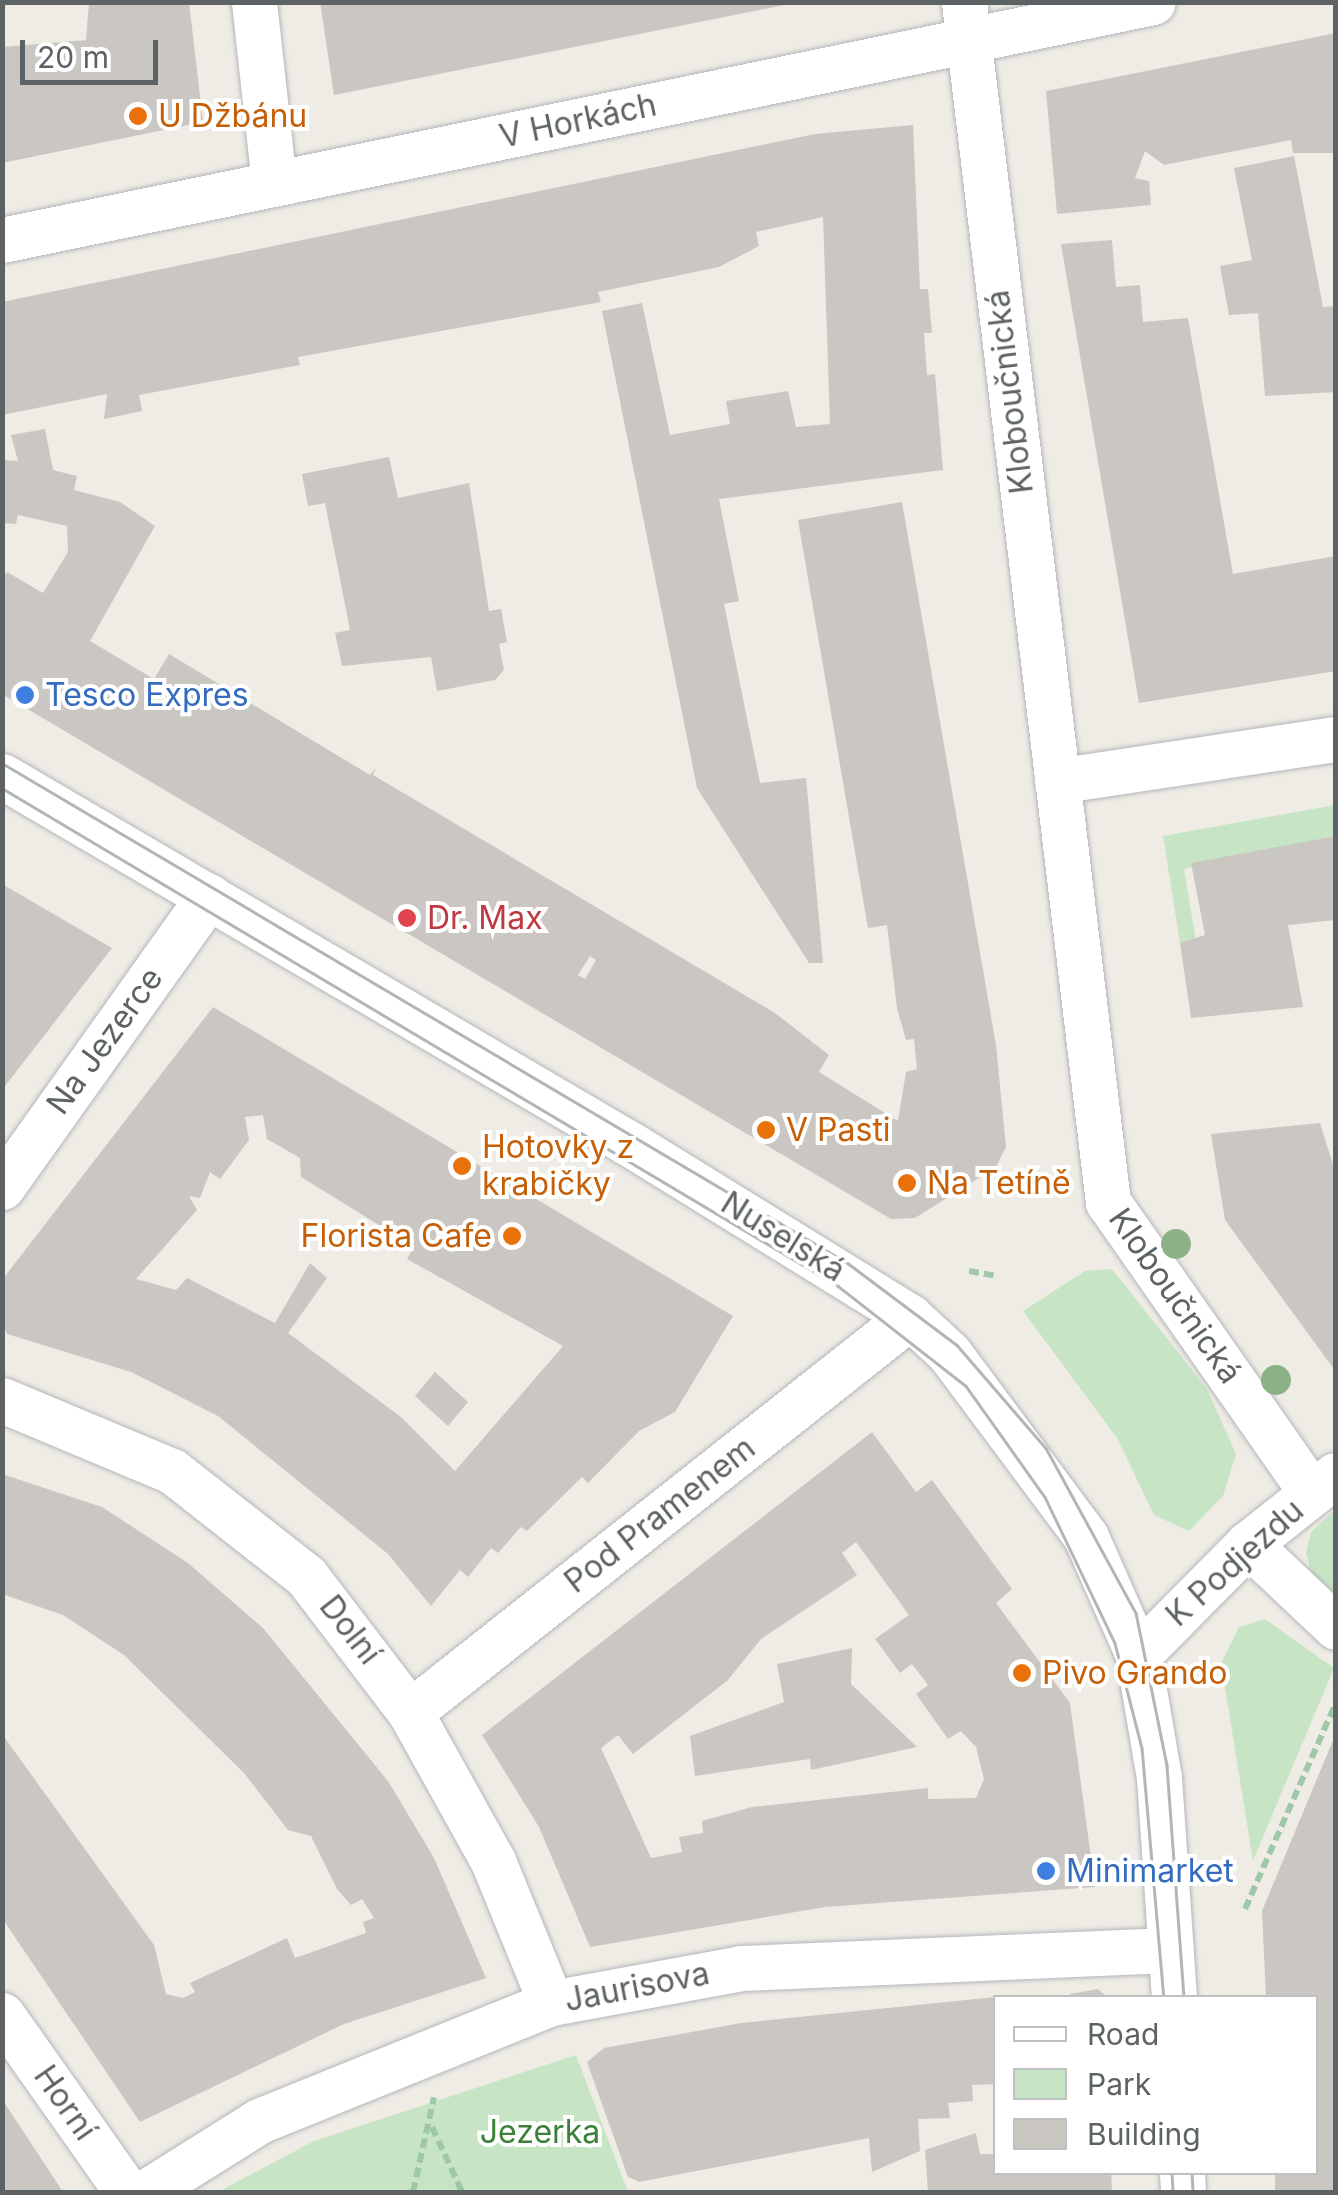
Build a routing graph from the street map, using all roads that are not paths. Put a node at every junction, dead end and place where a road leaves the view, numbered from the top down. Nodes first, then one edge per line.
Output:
1 (254, 2) edge
2 (1153, 2) edge
3 (966, 21) edge
4 (274, 184) junction
5 (2, 240) edge
6 (1336, 739) edge
7 (2, 776) edge
8 (1057, 782) junction
9 (209, 896) junction
10 (2, 1186) edge
11 (910, 1317) junction
12 (2, 1400) edge
13 (1324, 1483) edge
14 (1248, 1544) junction
15 (1336, 1627) edge
16 (1138, 1655) junction
17 (410, 1712) junction
18 (1171, 1950) junction
19 (1174, 1995) edge
20 (552, 2003) junction
21 (2, 2014) edge
22 (127, 2192) edge
23 (146, 2192) edge

1 - 4 street
2 - 3 street, V Horkách
3 - 4 street, V Horkách
3 - 8 street, Kloboučnická
4 - 5 street, V Horkách
6 - 8 street
7 - 9 street, Nuselská
8 - 13 street, Kloboučnická
9 - 10 street, Na Jezerce
9 - 11 street, Nuselská
11 - 16 street, Nuselská
11 - 17 street, Pod Pramenem
12 - 17 street, Dolní
13 - 14 street, K Podjezdu
14 - 15 street
14 - 16 street, K Podjezdu
16 - 18 street, Nuselská
17 - 20 street, Dolní
18 - 19 street, Nuselská
18 - 20 street, Jaurisova
20 - 23 street, Jaurisova
21 - 22 street, Horní

